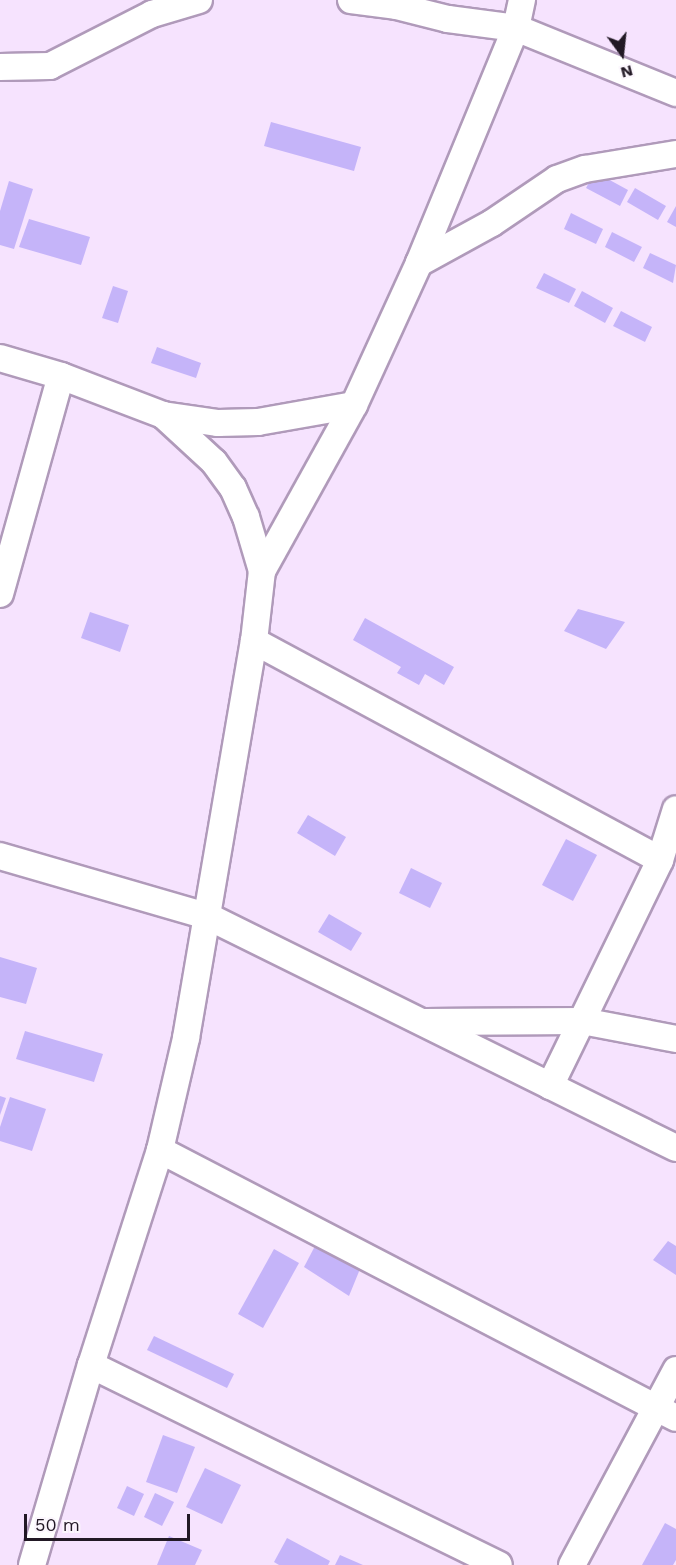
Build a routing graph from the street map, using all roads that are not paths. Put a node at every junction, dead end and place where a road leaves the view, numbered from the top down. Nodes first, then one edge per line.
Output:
1 (199, 0) edge
2 (351, 0) edge
3 (522, 0) edge
4 (516, 28) junction
5 (0, 67) edge
6 (676, 93) edge
7 (676, 154) edge
8 (419, 263) junction
9 (0, 358) edge
10 (61, 376) junction
11 (354, 405) junction
12 (163, 415) junction
13 (262, 571) junction
14 (0, 594) edge
15 (254, 641) junction
16 (676, 809) edge
17 (0, 856) edge
18 (660, 860) junction
19 (207, 916) junction
20 (582, 1021) junction
21 (421, 1022) junction
22 (676, 1039) edge
23 (550, 1086) junction
24 (676, 1148) edge
25 (160, 1150) junction
26 (91, 1365) junction
27 (676, 1370) edge
28 (666, 1413) edge
29 (32, 1565) edge
30 (499, 1565) edge
31 (572, 1565) edge

1 - 5 street
2 - 4 street
3 - 4 street
4 - 6 street
4 - 8 street
7 - 8 street
8 - 11 street
9 - 10 street
10 - 12 street
10 - 14 street
11 - 12 street
11 - 13 street
12 - 13 street
13 - 15 street
15 - 18 street
15 - 19 street
16 - 18 street
17 - 19 street
18 - 20 street
19 - 21 street
19 - 25 street
20 - 21 street
20 - 22 street
20 - 23 street
21 - 23 street
23 - 24 street
25 - 26 street
25 - 28 street
26 - 29 street
26 - 30 street
27 - 28 street
28 - 31 street

